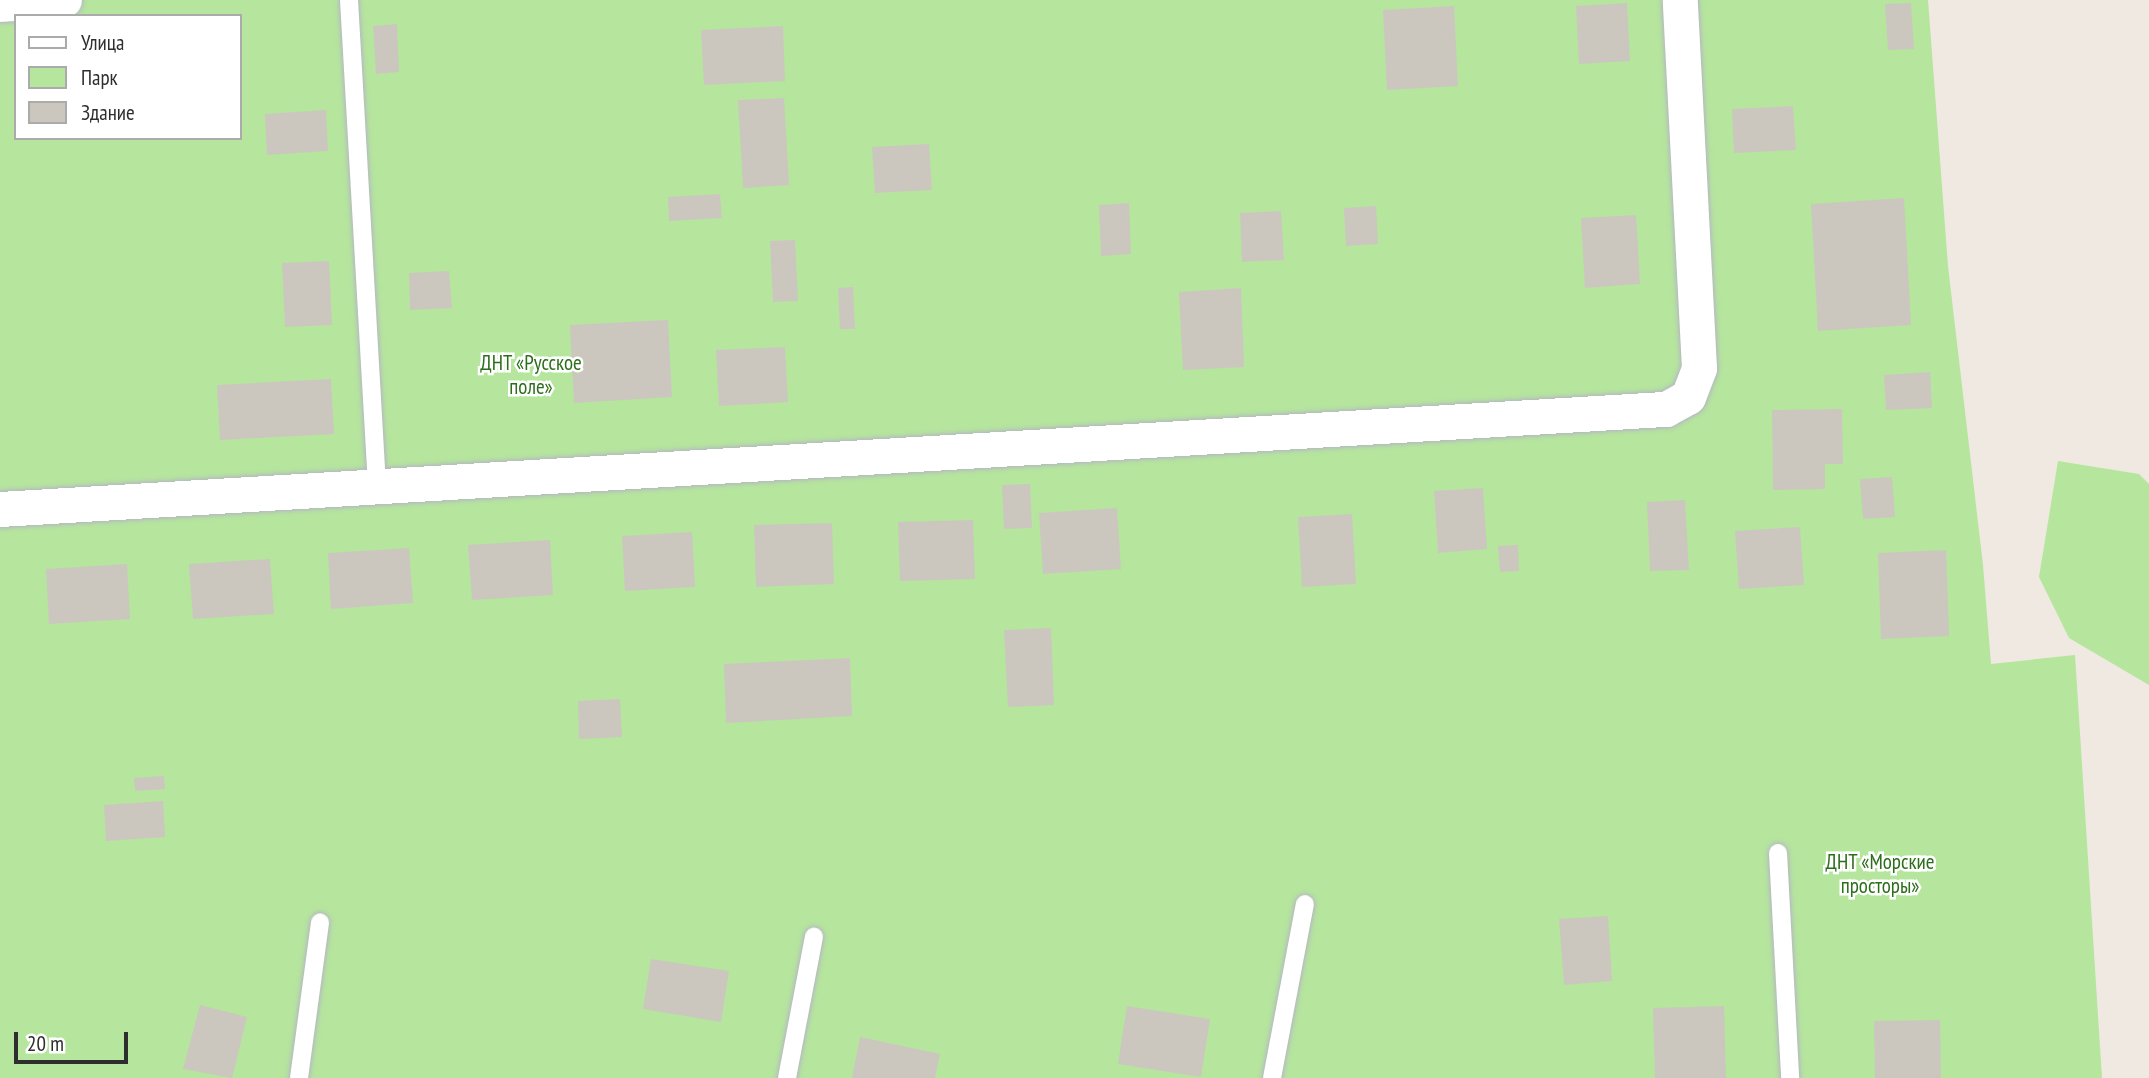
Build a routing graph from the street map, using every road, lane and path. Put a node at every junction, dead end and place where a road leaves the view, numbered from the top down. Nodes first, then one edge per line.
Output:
1 (64, 0) edge
2 (349, 0) edge
3 (1680, 0) edge
4 (0, 4) edge
5 (377, 484) junction
6 (0, 509) edge
7 (1778, 853) dead end
8 (1305, 904) dead end
9 (320, 922) dead end
10 (814, 937) dead end
11 (299, 1078) edge
12 (787, 1078) edge
13 (1272, 1078) edge
14 (1790, 1078) edge

1 - 4 street
2 - 5 lane
3 - 5 street
5 - 6 street
7 - 14 lane
8 - 13 lane
9 - 11 lane
10 - 12 lane

